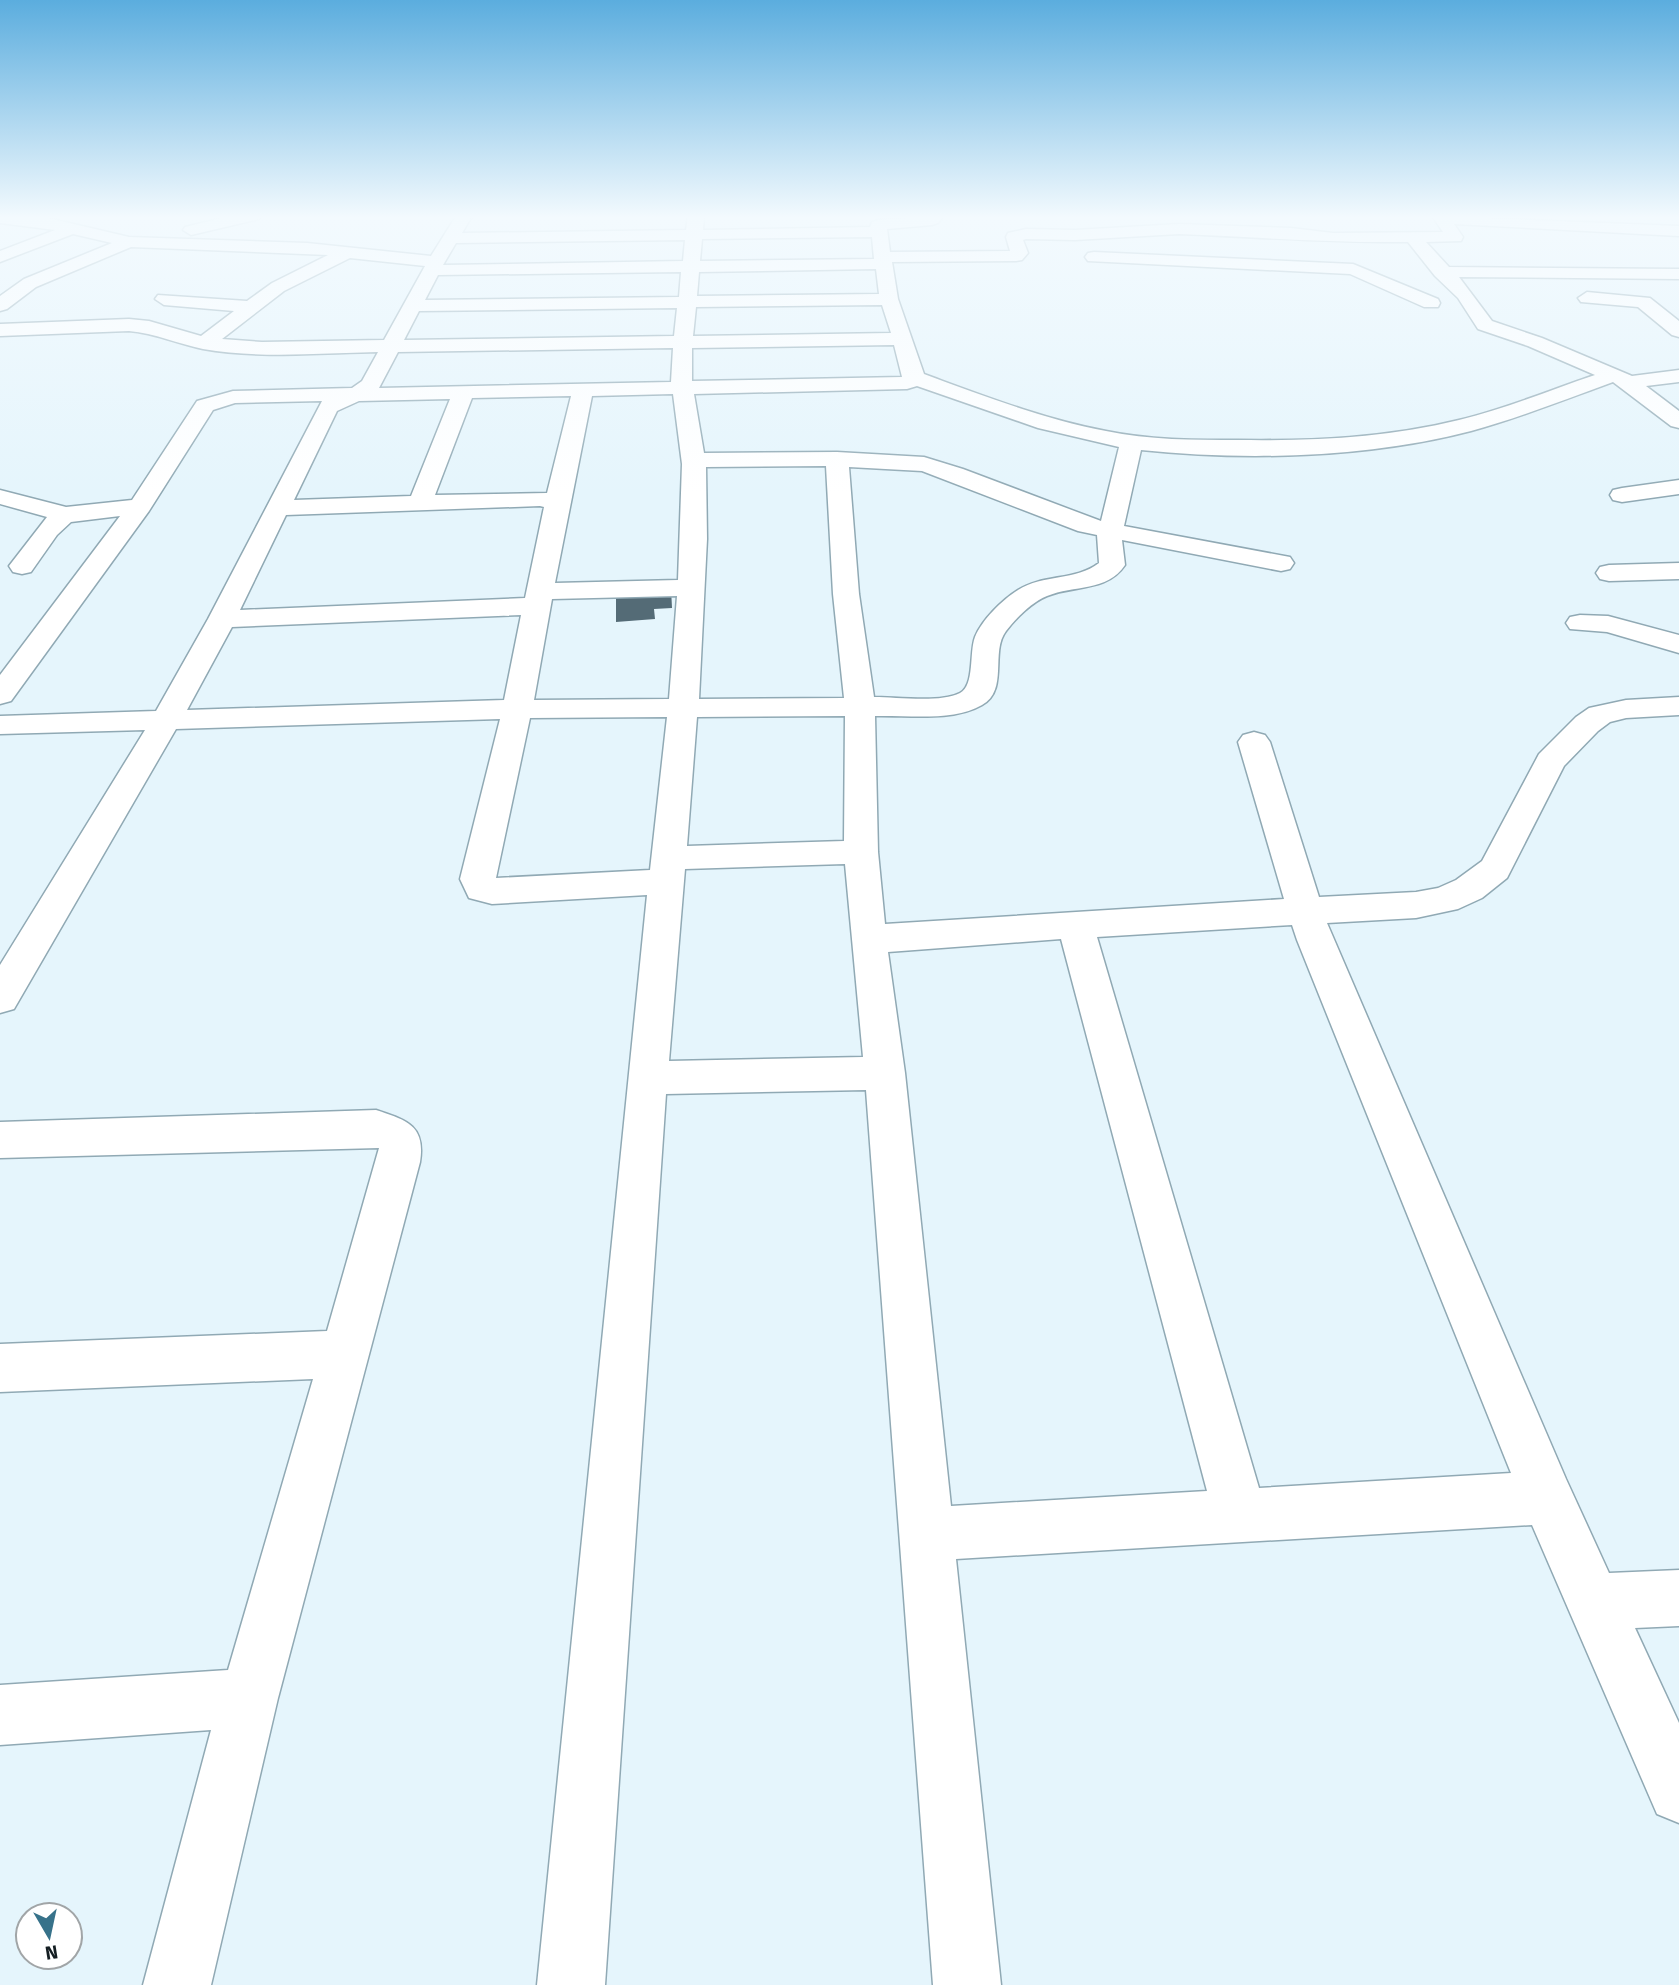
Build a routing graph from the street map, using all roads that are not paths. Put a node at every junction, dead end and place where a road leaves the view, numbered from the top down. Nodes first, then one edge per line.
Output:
1 (248, 309) edge
2 (411, 309) edge
3 (686, 309) edge
4 (892, 309) edge
5 (1474, 309) edge
6 (1653, 309) edge
7 (0, 330) edge
8 (1679, 331) edge
9 (901, 339) junction
10 (683, 341) junction
11 (204, 343) junction
12 (389, 347) junction
13 (243, 348) junction
14 (1679, 376) edge
15 (915, 377) junction
16 (1622, 379) junction
17 (684, 389) junction
18 (583, 391) junction
19 (463, 393) junction
20 (353, 394) junction
21 (213, 402) junction
22 (1679, 421) edge
23 (1130, 443) junction
24 (837, 459) junction
25 (694, 460) junction
26 (1679, 487) edge
27 (1622, 495) dead end
28 (0, 497) edge
29 (557, 502) junction
30 (420, 503) junction
31 (140, 506) junction
32 (277, 508) junction
33 (65, 515) junction
34 (1113, 530) junction
35 (1281, 563) dead end
36 (22, 566) dead end
37 (1679, 571) edge
38 (1609, 573) dead end
39 (691, 588) junction
40 (537, 599) junction
41 (222, 619) junction
42 (1580, 623) dead end
43 (1679, 644) edge
44 (0, 695) edge
45 (860, 706) junction
46 (1679, 706) edge
47 (683, 708) junction
48 (517, 709) junction
49 (166, 719) junction
50 (0, 725) edge
51 (1254, 742) dead end
52 (861, 852) junction
53 (668, 870) junction
54 (1305, 911) junction
55 (1075, 925) junction
56 (869, 945) junction
57 (0, 998) edge
58 (885, 1073) junction
59 (648, 1078) junction
60 (0, 1140) edge
61 (343, 1354) junction
62 (0, 1368) edge
63 (1547, 1498) junction
64 (1240, 1516) junction
65 (928, 1534) junction
66 (1679, 1598) edge
67 (1593, 1602) junction
68 (249, 1698) junction
69 (0, 1715) edge
70 (1679, 1792) edge
71 (177, 1985) edge
72 (572, 1985) edge
73 (967, 1985) edge

1 - 11 street
2 - 12 street
3 - 10 street
4 - 9 street
5 - 16 street
6 - 8 street
7 - 11 street
9 - 10 street
9 - 15 street
10 - 12 street
10 - 17 street
11 - 13 street
12 - 13 street
12 - 20 street
13 - 21 street
14 - 16 street
15 - 17 street
15 - 23 street
16 - 22 street
16 - 23 street
17 - 18 street
17 - 25 street
18 - 19 street
18 - 29 street
19 - 20 street
19 - 30 street
20 - 21 street
20 - 32 street
21 - 31 street
23 - 34 street
24 - 25 street
24 - 34 street
24 - 45 street
25 - 39 street
26 - 27 street
28 - 33 street
29 - 30 street
29 - 40 street
30 - 32 street
31 - 33 street
31 - 44 street
32 - 41 street
33 - 36 street
34 - 35 street
34 - 45 street
37 - 38 street
39 - 40 street
39 - 47 street
40 - 41 street
40 - 48 street
41 - 49 street
42 - 43 street
45 - 47 street
45 - 52 street
46 - 54 street
47 - 48 street
47 - 53 street
48 - 49 street
48 - 53 street
49 - 50 street
49 - 57 street
51 - 54 street
52 - 53 street
52 - 56 street
53 - 59 street
54 - 55 street
54 - 63 street
55 - 56 street
55 - 64 street
56 - 58 street
58 - 59 street
58 - 65 street
59 - 72 street
60 - 61 street
61 - 62 street
61 - 68 street
63 - 64 street
63 - 67 street
64 - 65 street
65 - 73 street
66 - 67 street
67 - 70 street
68 - 69 street
68 - 71 street

